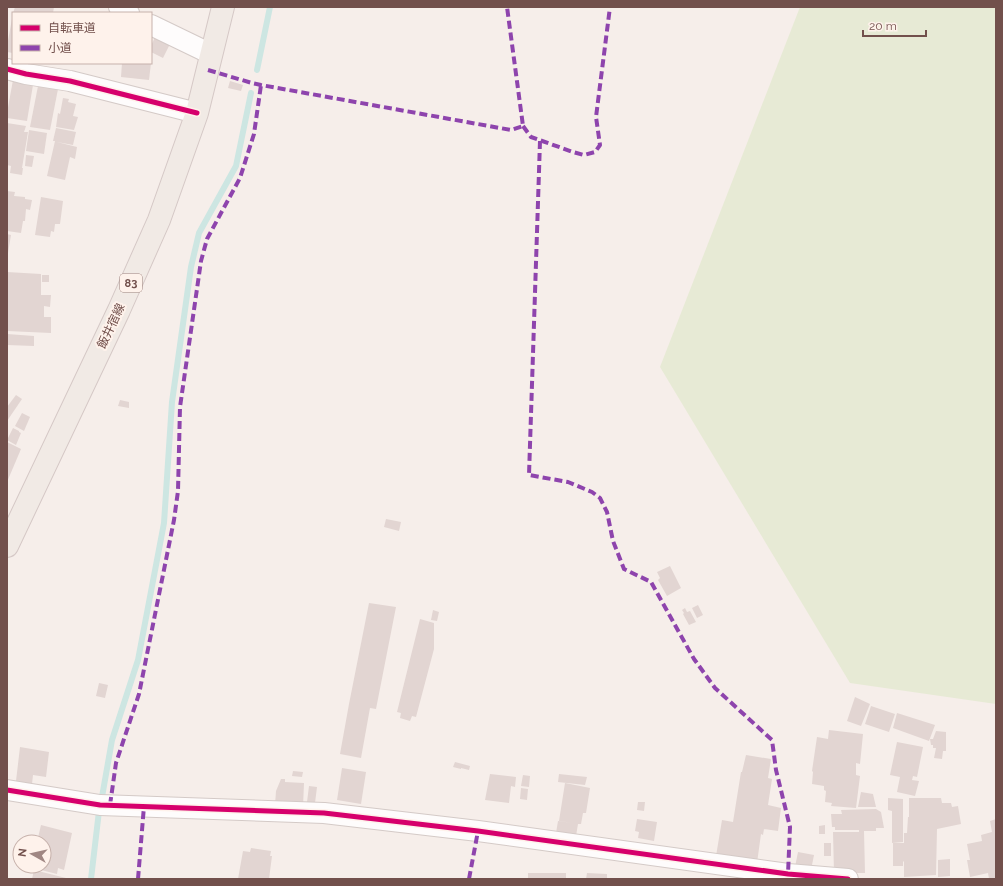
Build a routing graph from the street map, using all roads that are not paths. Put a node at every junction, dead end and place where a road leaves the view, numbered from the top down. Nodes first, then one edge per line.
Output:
1 (223, 7) edge
2 (152, 25) edge
3 (211, 54) junction
4 (7, 69) edge
5 (197, 113) junction
6 (7, 546) edge
7 (7, 790) edge
8 (848, 879) edge

1 - 3 main road, 飯井宿線 / 83
2 - 3 street
3 - 5 main road, 飯井宿線 / 83
4 - 5 street
5 - 6 main road, 飯井宿線 / 83
7 - 8 street

